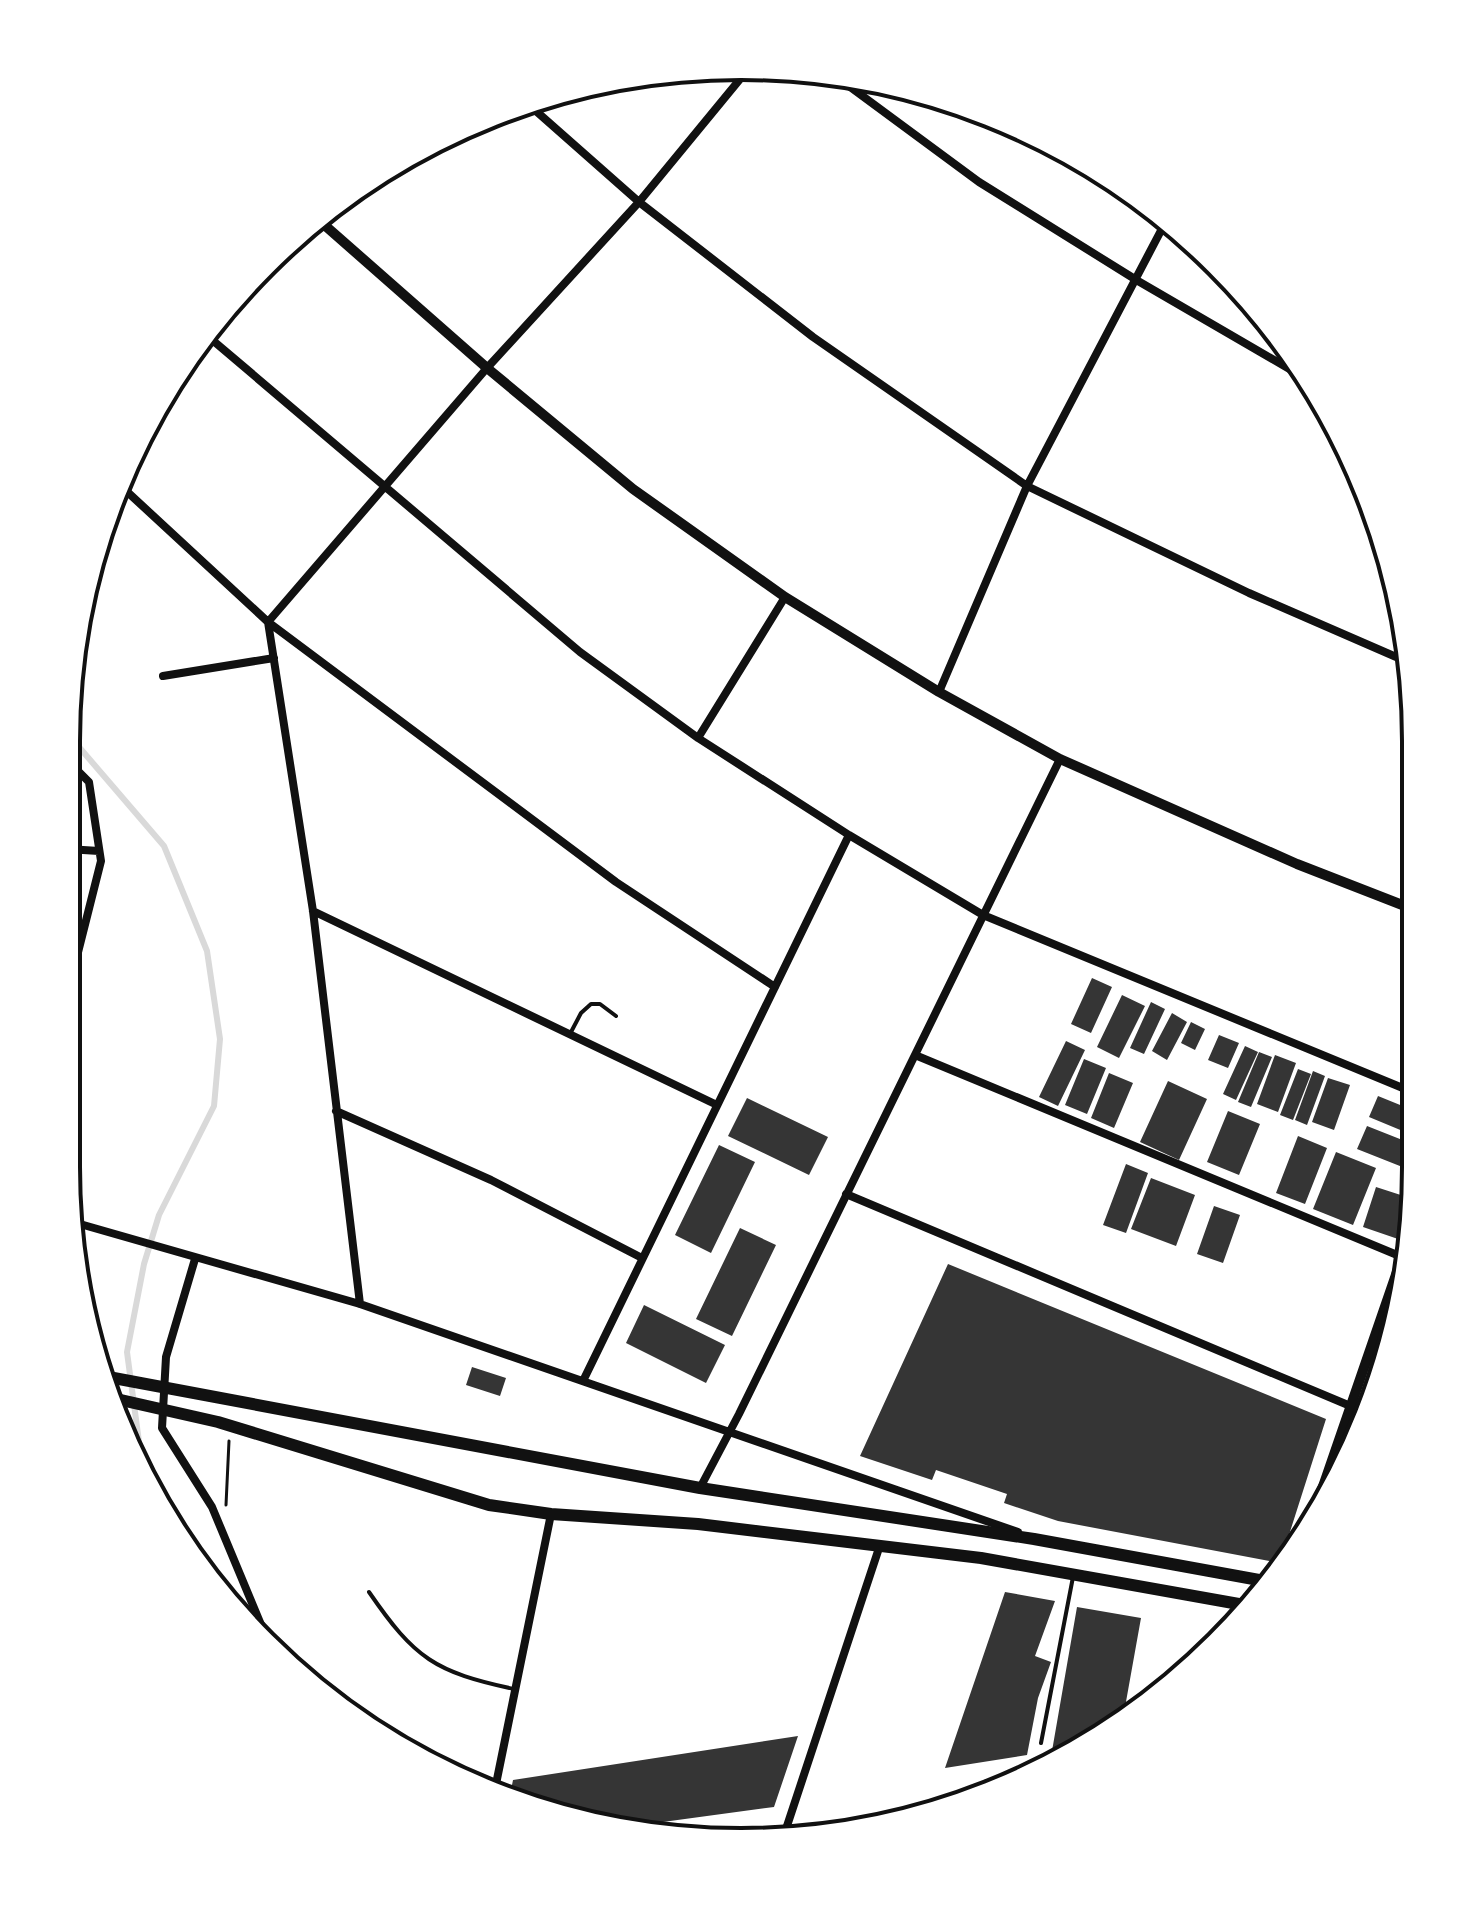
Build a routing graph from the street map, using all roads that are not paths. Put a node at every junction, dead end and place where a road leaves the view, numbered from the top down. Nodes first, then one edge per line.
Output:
1 (739, 80) edge
2 (855, 91) edge
3 (538, 112) edge
4 (639, 202) junction
5 (327, 227) edge
6 (1161, 231) edge
7 (1138, 281) junction
8 (215, 342) edge
9 (1286, 367) edge
10 (487, 368) junction
11 (1027, 486) junction
12 (383, 488) junction
13 (128, 493) edge
14 (785, 597) junction
15 (268, 622) junction
16 (1396, 657) edge
17 (274, 658) junction
18 (163, 676) dead end
19 (939, 692) junction
20 (698, 738) junction
21 (1060, 759) junction
22 (80, 773) edge
23 (849, 835) junction
24 (80, 850) edge
25 (99, 851) junction
26 (1402, 905) edge
27 (313, 911) junction
28 (983, 915) junction
29 (80, 949) edge
30 (775, 987) junction
31 (616, 1016) dead end
32 (570, 1034) junction
33 (915, 1055) junction
34 (1402, 1088) edge
35 (717, 1105) junction
36 (336, 1111) junction
37 (846, 1194) junction
38 (83, 1225) edge
39 (1396, 1254) edge
40 (642, 1258) junction
41 (195, 1259) junction
42 (1390, 1290) edge
43 (360, 1304) junction
44 (115, 1378) edge
45 (583, 1381) junction
46 (123, 1400) edge
47 (1348, 1405) junction
48 (731, 1430) junction
49 (1326, 1474) edge
50 (700, 1488) junction
51 (551, 1514) junction
52 (1034, 1539) junction
53 (880, 1545) junction
54 (1073, 1574) junction
55 (1257, 1580) edge
56 (369, 1592) dead end
57 (1237, 1604) edge
58 (258, 1618) edge
59 (514, 1689) junction
60 (1041, 1743) dead end
61 (496, 1781) edge
62 (787, 1827) edge

1 - 4 street
2 - 7 street
3 - 4 street
4 - 10 street
4 - 11 street
5 - 10 street
6 - 7 street
7 - 9 street
7 - 11 street
8 - 12 street
10 - 12 street
10 - 14 street
11 - 16 street
11 - 19 street
12 - 15 street
12 - 20 street
13 - 15 street
14 - 19 street
14 - 20 street
15 - 17 street
15 - 30 street
17 - 18 street
17 - 27 street
19 - 21 street
20 - 23 street
21 - 26 street
21 - 28 street
22 - 25 street
23 - 28 street
23 - 30 street
24 - 25 street
25 - 29 street
27 - 32 street
27 - 36 street
28 - 33 street
28 - 34 street
30 - 35 street
31 - 32 lane
32 - 35 street
33 - 37 street
33 - 39 street
35 - 40 street
36 - 40 street
36 - 43 street
37 - 47 street
37 - 48 street
38 - 41 street
40 - 45 street
41 - 43 street
41 - 58 street
42 - 47 street
43 - 45 street
44 - 50 main road
45 - 48 street
46 - 51 main road
47 - 49 street
48 - 50 street
48 - 52 street
50 - 52 main road
51 - 53 main road
51 - 59 street
52 - 55 main road
53 - 54 main road
53 - 62 street
54 - 57 main road
54 - 60 lane
56 - 59 lane
59 - 61 street

